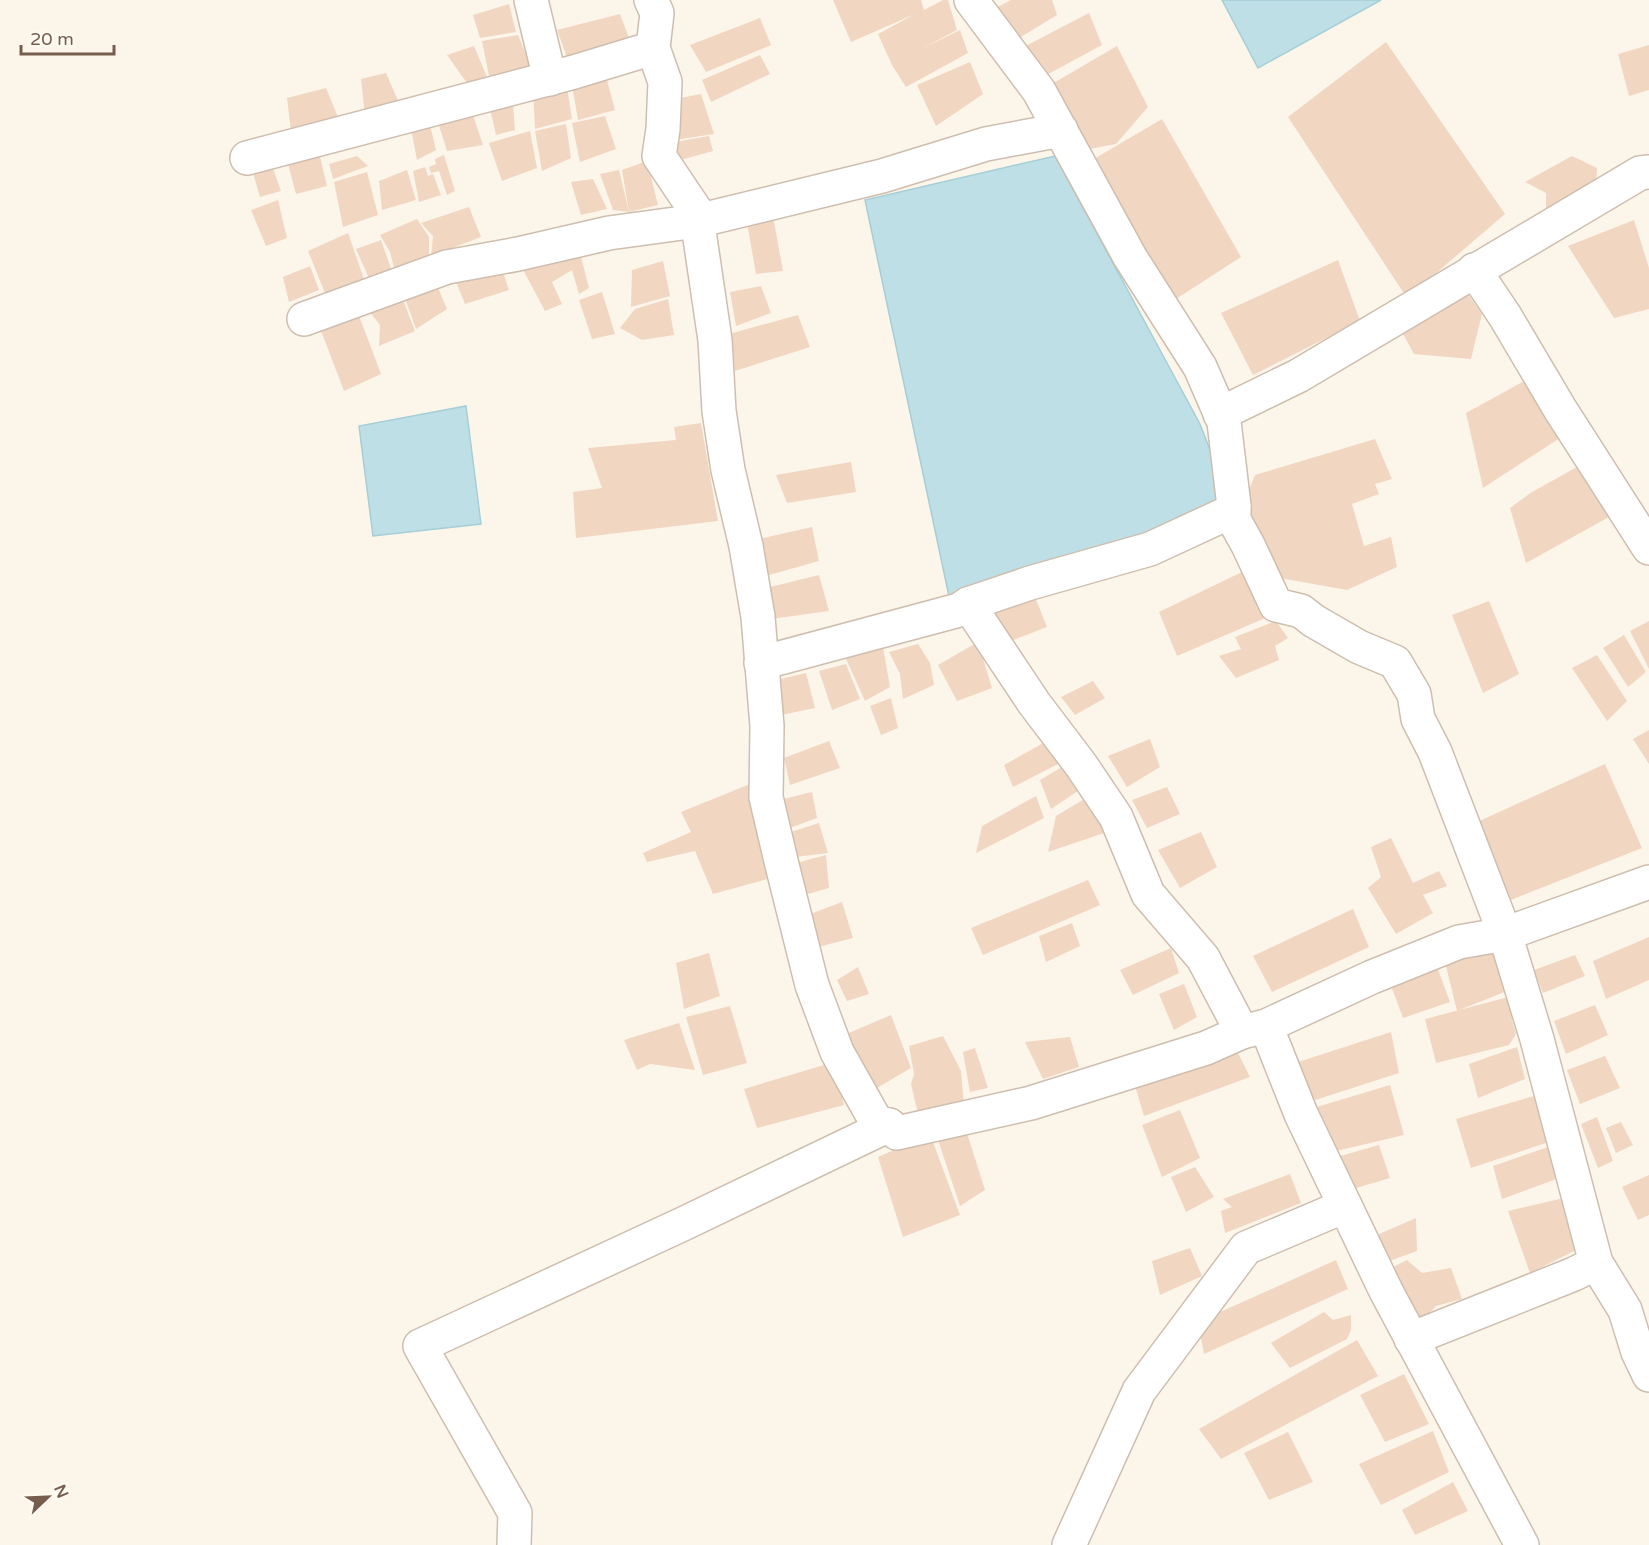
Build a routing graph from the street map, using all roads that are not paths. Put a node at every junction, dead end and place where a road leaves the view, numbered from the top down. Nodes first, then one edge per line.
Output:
1 (531, 0) edge
2 (651, 0) edge
3 (971, 0) edge
4 (653, 48) junction
5 (550, 79) junction
6 (1061, 130) junction
7 (246, 158) dead end
8 (1649, 172) edge
9 (697, 221) junction
10 (1474, 270) junction
11 (304, 319) dead end
12 (1220, 414) junction
13 (1234, 506) junction
14 (1649, 548) edge
15 (968, 604) junction
16 (761, 663) junction
17 (1649, 882) edge
18 (1505, 934) junction
19 (1254, 1029) junction
20 (889, 1125) junction
21 (1345, 1206) junction
22 (1596, 1263) junction
23 (1637, 1307) edge
24 (1412, 1339) junction
25 (1649, 1376) edge
26 (514, 1545) edge
27 (1069, 1545) edge
28 (1522, 1545) edge

1 - 5 street
2 - 4 street
3 - 6 street
4 - 5 street
4 - 9 street
5 - 7 street
6 - 9 street
6 - 12 street
8 - 10 street
9 - 11 street
9 - 16 street
10 - 12 street
10 - 14 street
12 - 13 street
13 - 15 street
13 - 18 street
15 - 16 street
15 - 19 street
16 - 20 street
17 - 18 street
18 - 19 street
18 - 22 street
19 - 20 street
19 - 21 street
20 - 26 street
21 - 24 street
21 - 27 street
22 - 23 street
22 - 24 street
23 - 25 street
24 - 28 street

